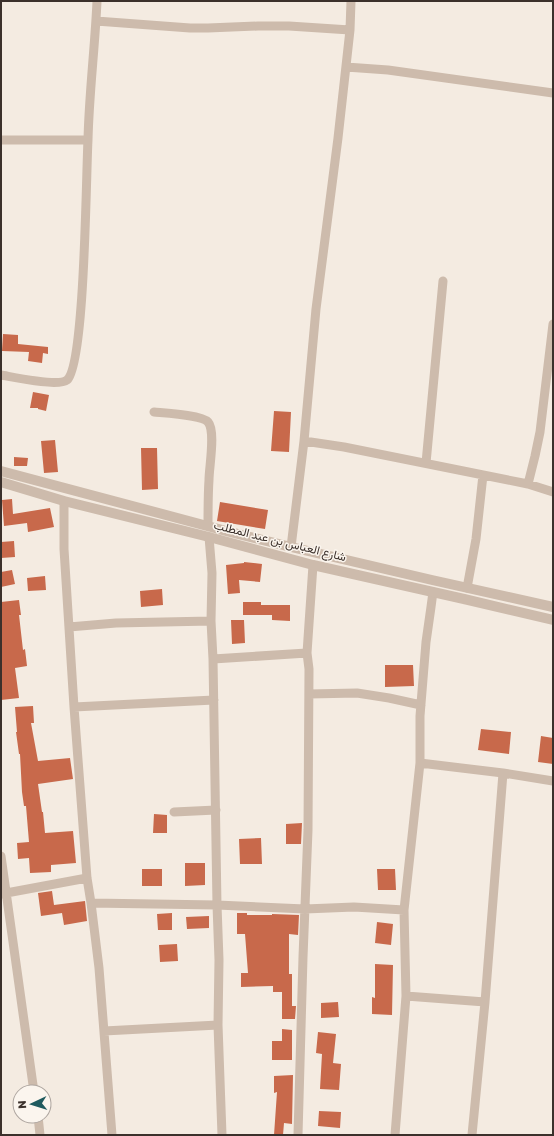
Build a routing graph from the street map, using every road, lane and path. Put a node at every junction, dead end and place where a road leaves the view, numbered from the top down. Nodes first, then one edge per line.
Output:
1 (97, 1) edge
2 (351, 1) edge
3 (96, 22) junction
4 (350, 30) junction
5 (346, 67) junction
6 (553, 93) edge
7 (1, 140) edge
8 (88, 140) junction
9 (443, 281) dead end
10 (553, 324) edge
11 (1, 375) edge
12 (154, 412) dead end
13 (304, 441) junction
14 (426, 463) junction
15 (1, 471) edge
16 (483, 475) junction
17 (1, 482) edge
18 (528, 484) junction
19 (553, 492) edge
20 (64, 500) junction
21 (208, 526) junction
22 (209, 537) junction
23 (291, 547) junction
24 (313, 565) junction
25 (467, 588) junction
26 (433, 592) junction
27 (553, 607) edge
28 (553, 620) edge
29 (211, 621) junction
30 (69, 626) junction
31 (307, 653) junction
32 (213, 659) junction
33 (309, 694) junction
34 (214, 700) junction
35 (421, 705) junction
36 (74, 707) junction
37 (420, 763) junction
38 (503, 773) junction
39 (553, 781) edge
40 (216, 810) junction
41 (174, 812) dead end
42 (1, 856) edge
43 (87, 878) junction
44 (3, 894) edge
45 (91, 903) junction
46 (217, 905) junction
47 (305, 909) junction
48 (404, 910) junction
49 (406, 996) junction
50 (485, 1002) junction
51 (218, 1025) junction
52 (104, 1031) junction
53 (33, 1084) edge
54 (39, 1124) edge
55 (40, 1135) edge
56 (112, 1135) edge
57 (222, 1135) edge
58 (298, 1135) edge
59 (395, 1135) edge
60 (472, 1135) edge

1 - 3 street
2 - 4 street
3 - 4 street
3 - 8 street
4 - 5 street
5 - 6 street
5 - 13 street
7 - 8 street
8 - 11 street
9 - 14 street
10 - 18 street
12 - 21 street
13 - 14 street
13 - 23 street
14 - 16 street
15 - 21 street, شارع العباس بن عبد المطلب
16 - 18 street
16 - 25 street
17 - 20 street, شارع العباس بن عبد المطلب
18 - 19 street
20 - 22 street, شارع العباس بن عبد المطلب
20 - 30 street
21 - 23 street, شارع العباس بن عبد المطلب
22 - 24 street, شارع العباس بن عبد المطلب
22 - 29 street
23 - 25 street, شارع العباس بن عبد المطلب
24 - 26 street, شارع العباس بن عبد المطلب
24 - 31 street
25 - 27 street, شارع العباس بن عبد المطلب
26 - 28 street, شارع العباس بن عبد المطلب
26 - 35 street
29 - 30 street
29 - 32 street
30 - 36 street
31 - 32 street
31 - 33 street
32 - 34 street
33 - 35 street
33 - 47 street
34 - 36 street
34 - 40 street
35 - 37 street
36 - 43 street
37 - 38 street
37 - 48 street
38 - 39 street
38 - 50 street
40 - 41 street
40 - 46 street
42 - 44 street
43 - 44 street
43 - 45 street
44 - 53 street
45 - 46 street
45 - 52 street
46 - 47 street
46 - 51 street
47 - 48 street
47 - 58 street
48 - 49 street
49 - 50 street
49 - 59 street
50 - 60 street
51 - 52 street
51 - 57 street
52 - 56 street
54 - 55 street

